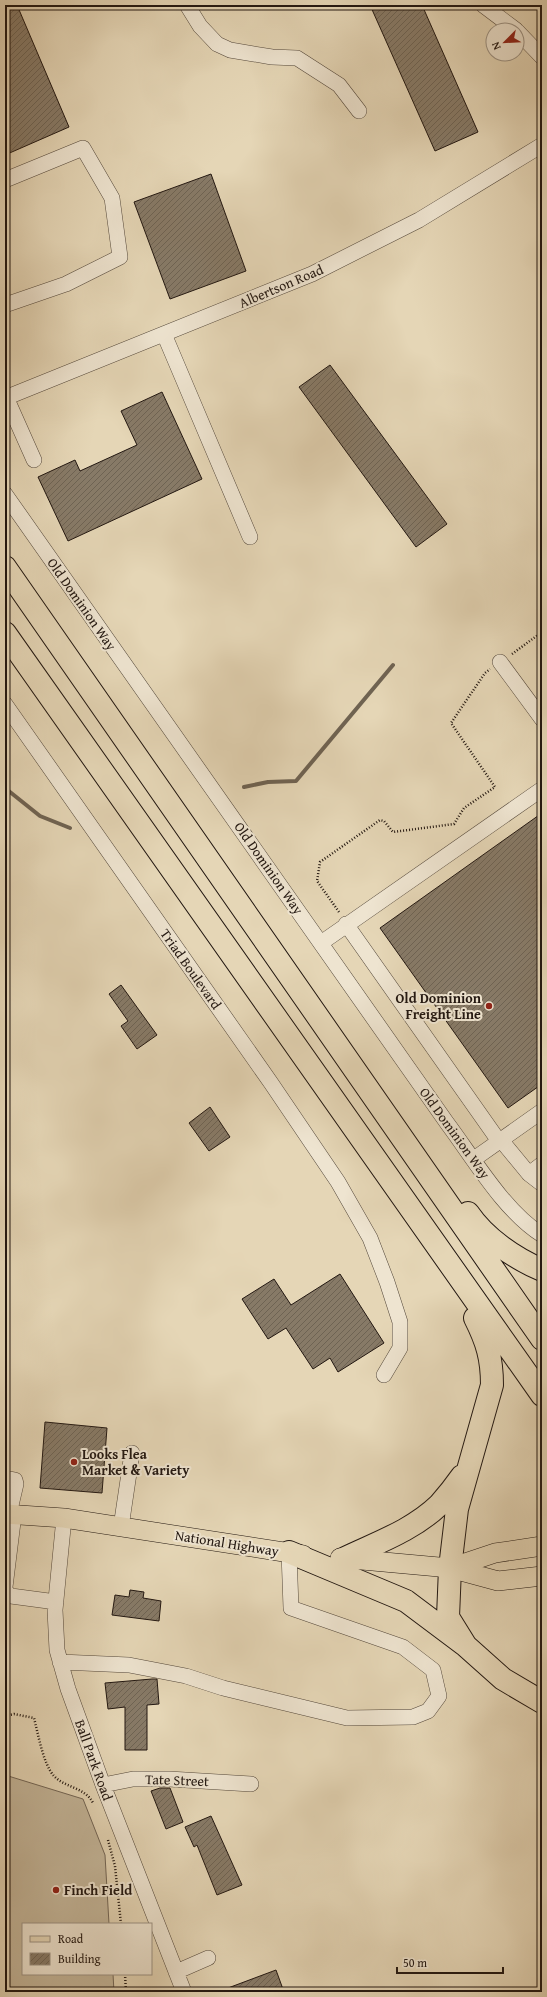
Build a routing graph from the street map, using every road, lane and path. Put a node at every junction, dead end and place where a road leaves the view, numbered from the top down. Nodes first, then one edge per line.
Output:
1 (187, 5) edge
2 (483, 5) edge
3 (506, 22) edge
4 (525, 39) edge
5 (542, 57) edge
6 (359, 111) dead end
7 (540, 151) edge
8 (5, 180) edge
9 (5, 305) edge
10 (164, 334) junction
11 (6, 398) edge
12 (34, 460) dead end
13 (5, 494) edge
14 (250, 537) dead end
15 (5, 567) edge
16 (542, 632) edge
17 (5, 633) edge
18 (500, 662) junction
19 (5, 704) edge
20 (542, 719) edge
21 (542, 789) edge
22 (347, 924) junction
23 (321, 943) junction
24 (369, 1090) junction
25 (542, 1111) edge
26 (501, 1140) junction
27 (474, 1159) junction
28 (542, 1164) edge
29 (529, 1174) junction
30 (542, 1184) edge
31 (542, 1235) edge
32 (443, 1257) junction
33 (542, 1270) edge
34 (542, 1339) edge
35 (384, 1375) dead end
36 (542, 1395) edge
37 (132, 1453) dead end
38 (468, 1469) junction
39 (5, 1478) edge
40 (9, 1514) edge
41 (64, 1518) junction
42 (122, 1527) junction
43 (542, 1546) edge
44 (289, 1552) junction
45 (343, 1559) junction
46 (450, 1568) junction
47 (542, 1576) edge
48 (5, 1588) edge
49 (56, 1602) junction
50 (466, 1646) junction
51 (60, 1662) junction
52 (542, 1702) edge
53 (5, 1716) edge
54 (251, 1784) dead end
55 (104, 1785) junction
56 (95, 1808) dead end
57 (107, 1837) dead end
58 (121, 1923) edge
59 (208, 1958) dead end
60 (176, 1972) junction
61 (125, 1975) edge
62 (126, 1992) edge
63 (184, 1992) edge

1 - 6 street
2 - 3 street
4 - 5 street
7 - 10 street, Albertson Road
8 - 9 street
10 - 11 street, Albertson Road
10 - 14 street
11 - 12 street
13 - 23 street, Old Dominion Way
15 - 24 highway
16 - 18 path
17 - 32 highway
18 - 20 street
18 - 22 path
19 - 35 street, Triad Boulevard
21 - 22 street
22 - 23 street
22 - 26 street
23 - 27 street, Old Dominion Way
24 - 33 highway
24 - 34 highway
25 - 26 street
26 - 27 street
26 - 29 street
27 - 31 street, Old Dominion Way
28 - 29 street
29 - 30 street
32 - 36 highway
32 - 38 highway
37 - 42 street
38 - 45 highway
38 - 46 highway
39 - 40 street
40 - 41 main road, National Highway
40 - 48 street
41 - 42 main road, National Highway
41 - 49 street, Ball Park Road
42 - 44 main road, National Highway
43 - 46 main road, National Highway
44 - 45 main road, National Highway
44 - 50 highway
44 - 51 street
45 - 46 main road, National Highway
46 - 47 main road, National Highway
46 - 50 highway
48 - 49 street
49 - 51 street, Ball Park Road
50 - 52 highway
51 - 55 street, Ball Park Road
53 - 56 path
54 - 55 street, Tate Street
55 - 60 street, Ball Park Road
57 - 58 path
59 - 60 street
60 - 63 street, Ball Park Road
61 - 62 path

